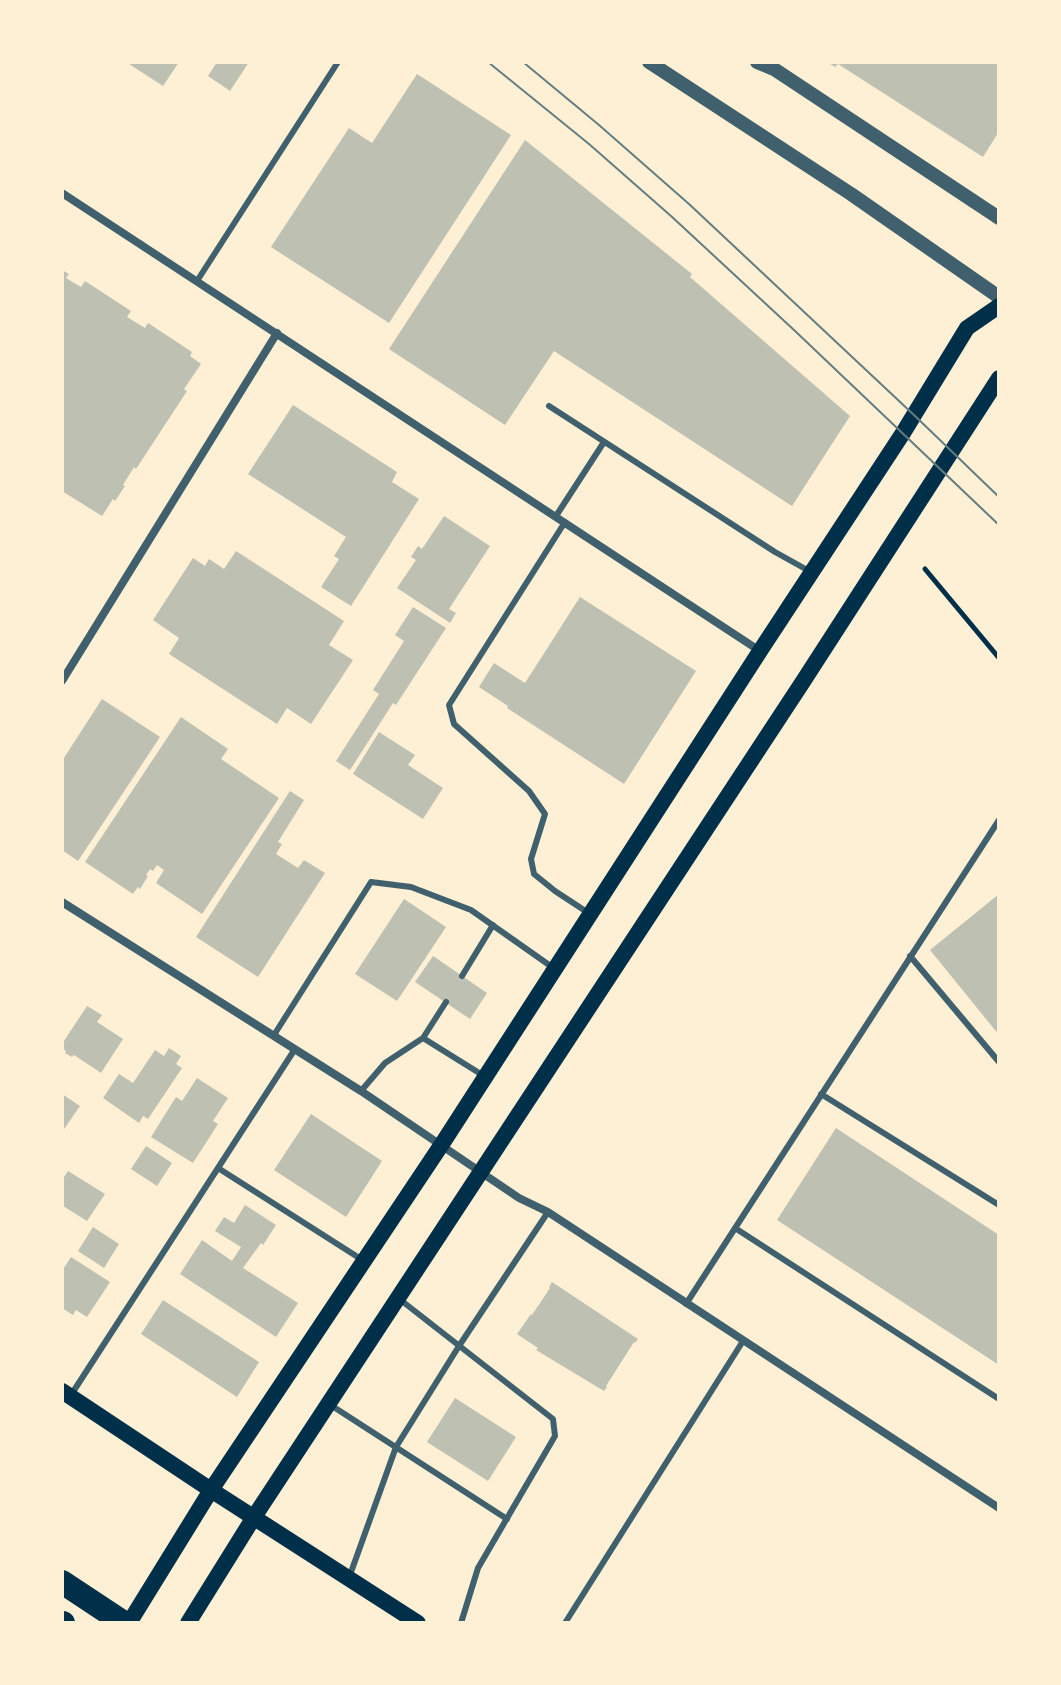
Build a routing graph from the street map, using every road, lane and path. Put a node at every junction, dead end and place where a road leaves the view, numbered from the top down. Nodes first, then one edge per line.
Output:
1 (338, 62) edge
2 (649, 62) edge
3 (757, 62) edge
4 (62, 193) edge
5 (999, 218) edge
6 (197, 281) junction
7 (999, 297) edge
8 (999, 306) edge
9 (277, 333) junction
10 (999, 378) edge
11 (549, 406) dead end
12 (604, 442) junction
13 (556, 516) junction
14 (565, 522) junction
15 (925, 569) dead end
16 (811, 572) junction
17 (760, 651) junction
18 (999, 658) edge
19 (62, 681) edge
20 (999, 820) edge
21 (62, 902) edge
22 (590, 914) junction
23 (493, 925) junction
24 (910, 956) junction
25 (555, 969) junction
26 (462, 976) dead end
27 (446, 1002) dead end
28 (274, 1035) junction
29 (423, 1038) junction
30 (295, 1049) junction
31 (999, 1062) edge
32 (485, 1077) junction
33 (361, 1091) junction
34 (821, 1094) junction
35 (442, 1144) junction
36 (218, 1168) junction
37 (481, 1171) junction
38 (999, 1205) edge
39 (548, 1212) junction
40 (735, 1228) junction
41 (364, 1261) junction
42 (398, 1298) junction
43 (686, 1304) junction
44 (743, 1341) junction
45 (459, 1346) junction
46 (66, 1394) edge
47 (999, 1399) edge
48 (328, 1404) junction
49 (396, 1447) junction
50 (211, 1490) junction
51 (999, 1508) edge
52 (254, 1517) junction
53 (507, 1519) junction
54 (348, 1578) junction
55 (62, 1582) edge
56 (120, 1619) edge
57 (188, 1623) edge
58 (418, 1623) edge
59 (461, 1623) edge
60 (565, 1623) edge

1 - 6 lane
2 - 7 street
3 - 5 street
4 - 6 street
6 - 9 street
8 - 16 main road
9 - 13 street
9 - 19 street
10 - 37 main road
11 - 12 lane
12 - 13 lane
12 - 16 lane
13 - 14 street
14 - 17 street
14 - 22 lane
15 - 18 path
16 - 17 main road
17 - 22 main road
20 - 24 lane
21 - 28 street
22 - 25 main road
23 - 25 lane
23 - 26 lane
23 - 28 lane
24 - 31 lane
24 - 34 lane
25 - 32 main road
27 - 29 lane
28 - 30 street
29 - 32 lane
29 - 33 lane
30 - 33 street
30 - 36 lane
32 - 35 main road
33 - 35 street
34 - 38 lane
34 - 40 lane
35 - 37 street
35 - 41 main road
36 - 41 lane
36 - 46 lane
37 - 39 street
37 - 42 main road
39 - 43 street
39 - 45 lane
40 - 43 lane
40 - 47 lane
41 - 50 main road
42 - 45 lane
42 - 48 main road
43 - 44 street
44 - 51 street
44 - 60 lane
45 - 49 lane
45 - 53 lane
46 - 50 main road
48 - 49 lane
48 - 52 main road
49 - 53 lane
49 - 54 lane
50 - 52 main road
50 - 56 main road
52 - 54 main road
52 - 57 main road
53 - 59 lane
54 - 58 main road
55 - 56 highway

